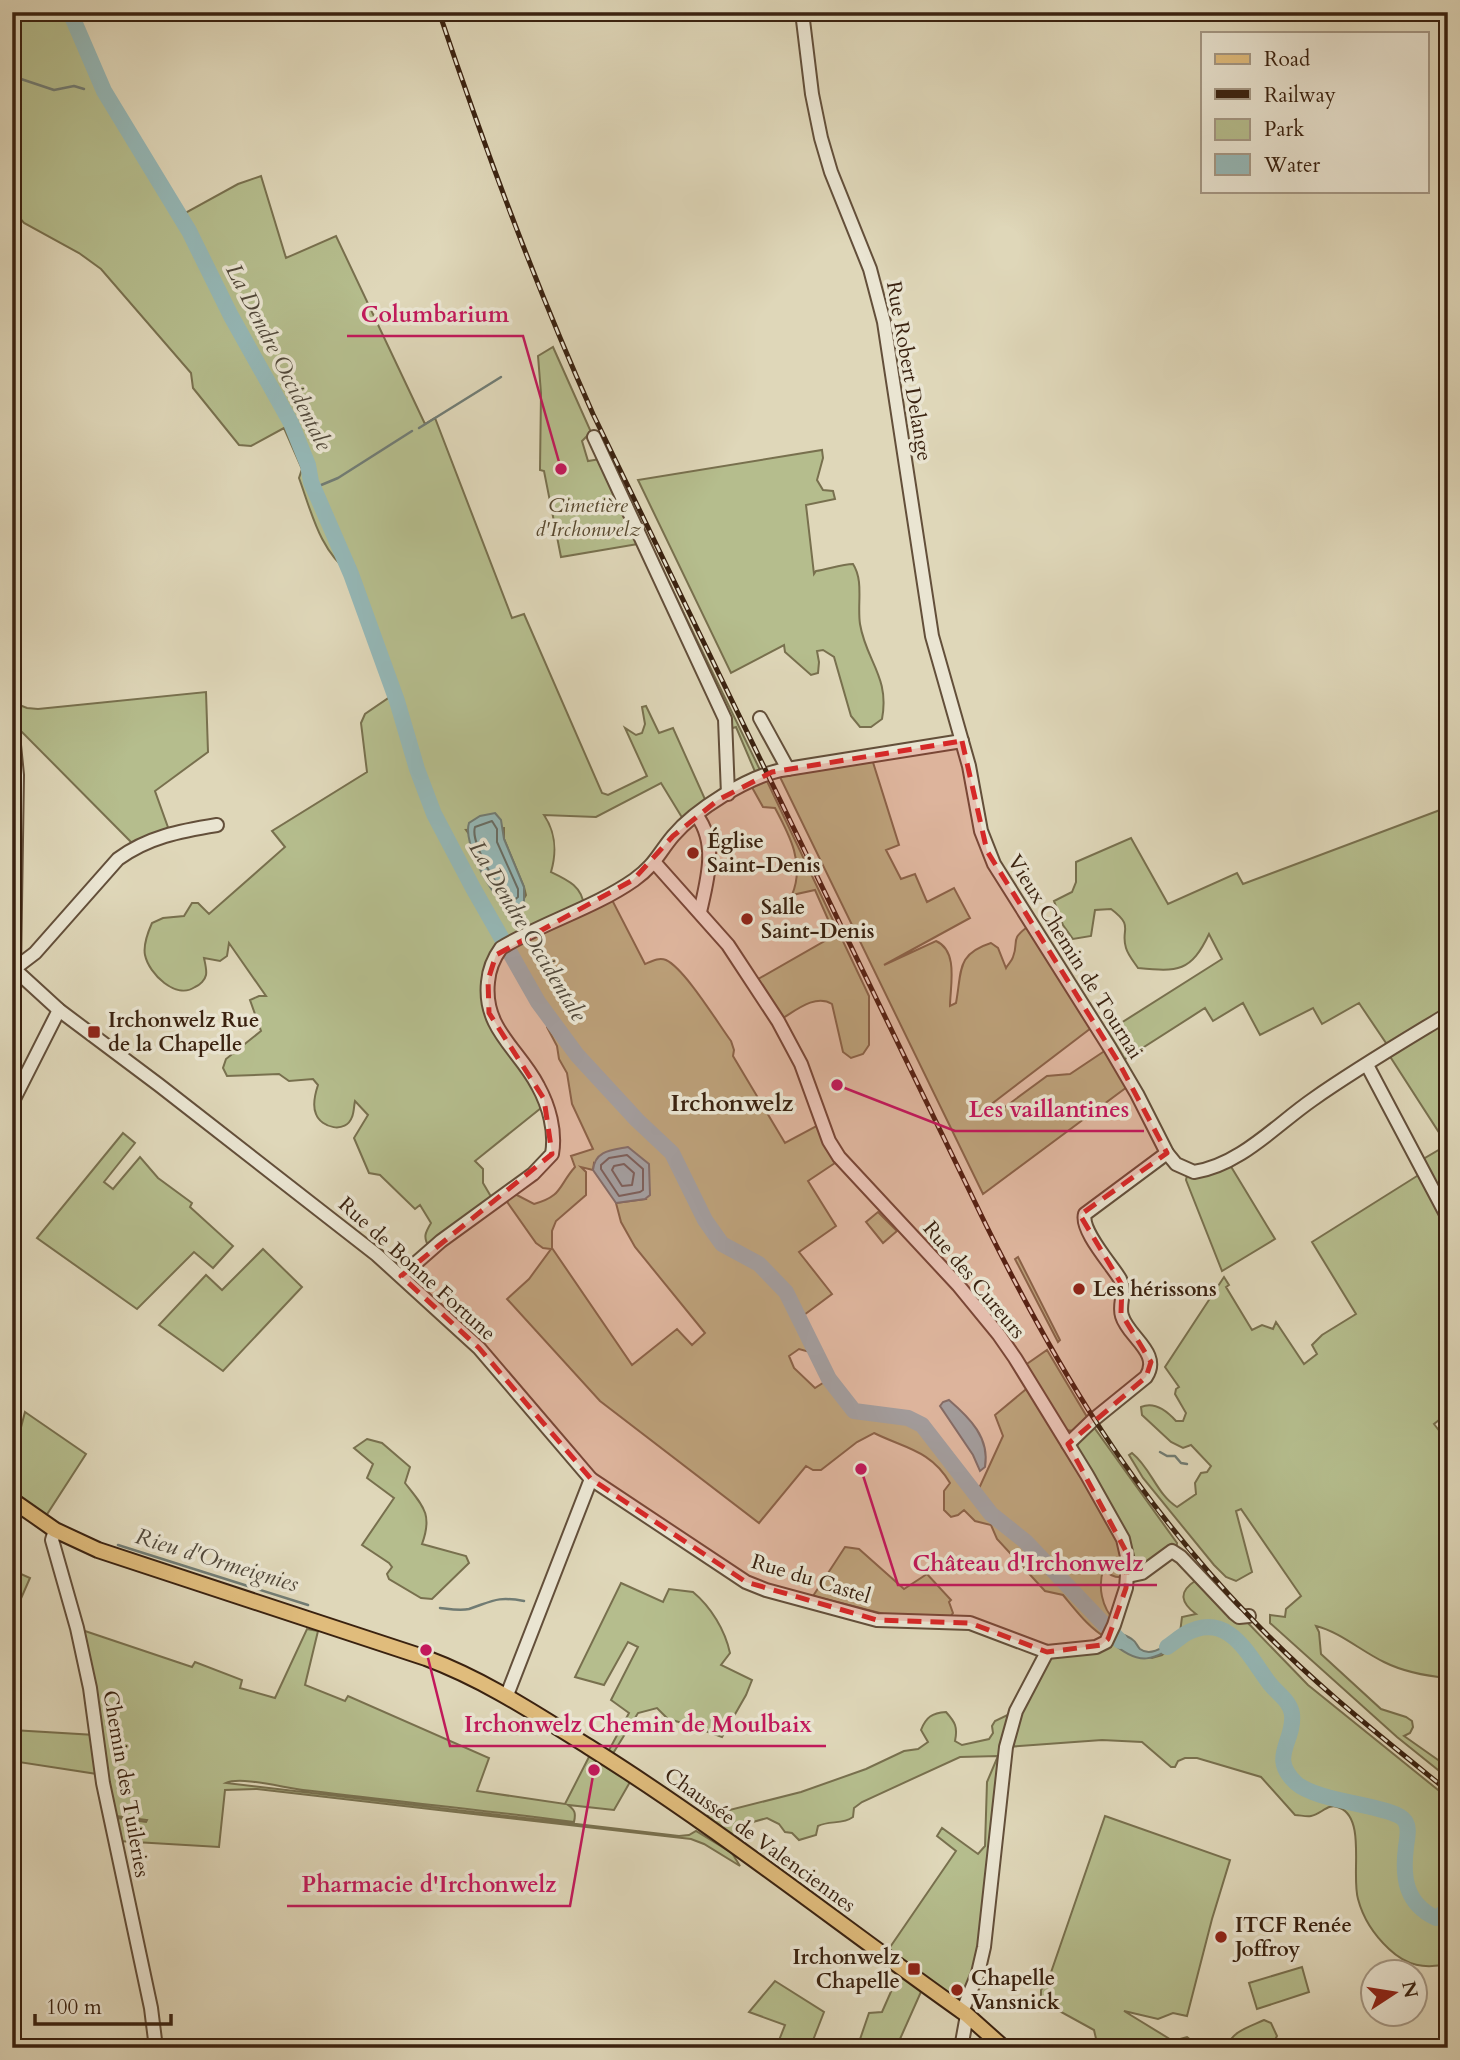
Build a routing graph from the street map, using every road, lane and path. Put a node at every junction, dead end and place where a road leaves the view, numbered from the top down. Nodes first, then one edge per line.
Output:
1 (802, 12) edge
2 (594, 437) dead end
3 (760, 718) dead end
4 (12, 725) edge
5 (961, 741) junction
6 (788, 769) junction
7 (729, 794) junction
8 (696, 816) junction
9 (216, 825) dead end
10 (654, 863) junction
11 (700, 912) junction
12 (13, 968) edge
13 (58, 1010) junction
14 (1448, 1014) edge
15 (1367, 1065) junction
16 (12, 1103) edge
17 (1167, 1153) junction
18 (1448, 1218) edge
19 (401, 1276) junction
20 (1068, 1444) junction
21 (592, 1479) junction
22 (12, 1500) edge
23 (55, 1530) junction
24 (1128, 1576) junction
25 (1249, 1616) dead end
26 (1047, 1653) junction
27 (507, 1695) junction
28 (964, 2014) junction
29 (156, 2048) edge
30 (961, 2048) edge
31 (1004, 2048) edge

1 - 5 street, Rue Robert Delange
2 - 7 street
3 - 6 street
4 - 12 street
5 - 6 street
5 - 17 street, Vieux Chemin de Tournai
6 - 7 street
7 - 8 street
8 - 10 street
8 - 11 street
9 - 12 street
10 - 11 street, Rue des Cureurs
10 - 19 street
11 - 20 street, Rue des Cureurs
12 - 13 street, Rue de Bonne Fortune
13 - 16 street
13 - 19 street, Rue de Bonne Fortune
14 - 15 street
15 - 17 street
15 - 18 street
17 - 20 street
19 - 21 street, Rue de Bonne Fortune
20 - 24 street, Rue des Cureurs
21 - 26 street, Rue du Castel
21 - 27 street
22 - 23 main road, Chaussée de Valenciennes
23 - 27 main road, Chaussée de Valenciennes
23 - 29 street, Chemin des Tuileries
24 - 25 street
24 - 26 street, Rue des Cureurs
26 - 28 street
27 - 28 main road, Chaussée de Valenciennes
28 - 30 street
28 - 31 main road, Chaussée de Valenciennes

